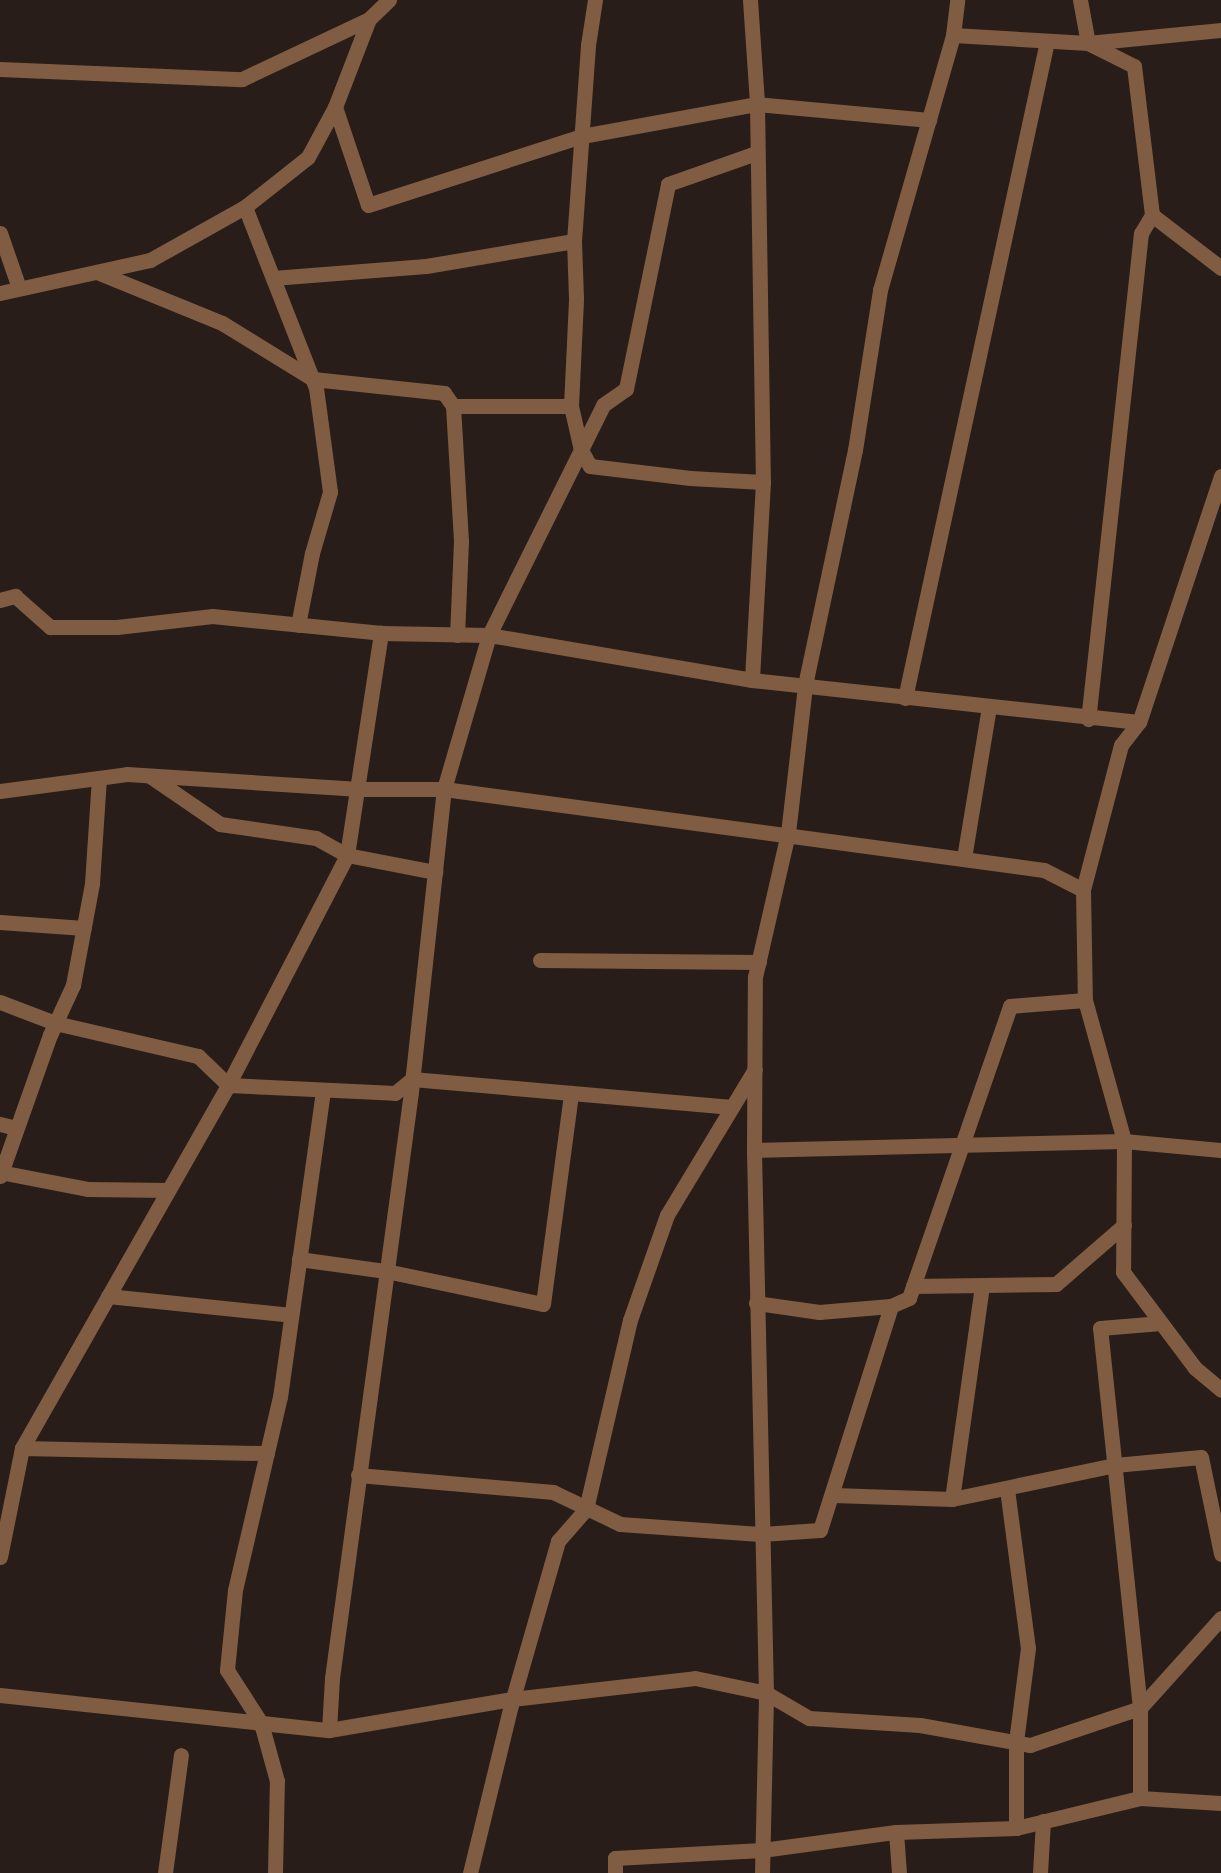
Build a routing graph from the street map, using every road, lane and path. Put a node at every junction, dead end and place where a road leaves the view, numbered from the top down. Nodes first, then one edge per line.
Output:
1 (389, 0) edge
2 (596, 0) edge
3 (750, 0) edge
4 (957, 0) edge
5 (1080, 0) edge
6 (369, 19) junction
7 (1221, 30) edge
8 (953, 35) junction
9 (1047, 41) junction
10 (1088, 43) junction
11 (0, 69) edge
12 (757, 104) junction
13 (335, 107) junction
14 (929, 120) junction
15 (582, 136) junction
16 (756, 153) junction
17 (245, 207) junction
18 (1152, 215) junction
19 (0, 233) edge
20 (574, 241) junction
21 (1221, 268) edge
22 (97, 272) junction
23 (273, 278) junction
24 (19, 288) junction
25 (0, 292) edge
26 (313, 379) junction
27 (453, 406) junction
28 (571, 406) junction
29 (581, 450) junction
30 (1221, 476) edge
31 (763, 482) junction
32 (0, 600) edge
33 (298, 625) junction
34 (381, 633) junction
35 (457, 635) junction
36 (489, 636) junction
37 (752, 680) junction
38 (805, 686) junction
39 (904, 698) junction
40 (989, 707) junction
41 (1088, 719) junction
42 (1139, 722) junction
43 (149, 776) junction
44 (99, 778) junction
45 (356, 789) junction
46 (444, 789) junction
47 (0, 791) edge
48 (788, 832) junction
49 (347, 855) junction
50 (964, 858) junction
51 (435, 872) junction
52 (1083, 890) junction
53 (0, 922) edge
54 (84, 928) junction
55 (540, 960) dead end
56 (759, 962) junction
57 (1084, 1000) junction
58 (0, 1002) edge
59 (56, 1023) junction
60 (755, 1069) junction
61 (412, 1079) junction
62 (228, 1085) junction
63 (323, 1090) junction
64 (571, 1093) junction
65 (732, 1107) junction
66 (0, 1124) edge
67 (16, 1128) junction
68 (1124, 1141) junction
69 (960, 1147) junction
70 (1221, 1149) edge
71 (754, 1150) junction
72 (0, 1174) edge
73 (168, 1190) junction
74 (1124, 1225) junction
75 (299, 1259) junction
76 (386, 1271) junction
77 (982, 1285) junction
78 (913, 1286) junction
79 (108, 1296) junction
80 (756, 1303) junction
81 (891, 1306) junction
82 (291, 1315) junction
83 (1161, 1323) junction
84 (1221, 1390) edge
85 (22, 1448) junction
86 (267, 1453) junction
87 (1115, 1465) junction
88 (358, 1476) junction
89 (1007, 1489) junction
90 (833, 1495) junction
91 (952, 1499) junction
92 (586, 1509) junction
93 (760, 1534) junction
94 (1221, 1554) edge
95 (0, 1557) edge
96 (1221, 1618) edge
97 (766, 1693) junction
98 (0, 1695) edge
99 (512, 1699) junction
100 (1140, 1708) junction
101 (261, 1723) junction
102 (329, 1730) junction
103 (1016, 1742) junction
104 (181, 1755) dead end
105 (1140, 1798) junction
106 (1221, 1803) edge
107 (1043, 1821) junction
108 (1016, 1828) junction
109 (896, 1832) junction
110 (762, 1850) junction
111 (165, 1873) edge
112 (275, 1873) edge
113 (470, 1873) edge
114 (615, 1873) edge
115 (762, 1873) edge
116 (899, 1873) edge
117 (1040, 1873) edge

1 - 6 street
2 - 15 street
3 - 12 street
4 - 8 street
5 - 10 street
6 - 11 street
6 - 13 street
7 - 10 street
8 - 9 street
8 - 14 street
9 - 10 street
9 - 39 street
10 - 18 street
12 - 14 street
12 - 15 street
12 - 16 street
13 - 15 street
13 - 17 street
14 - 38 street
15 - 20 street
16 - 29 street
16 - 31 street
17 - 22 street
17 - 23 street
18 - 21 street
18 - 41 street
19 - 24 street
20 - 23 street
20 - 28 street
22 - 24 street
22 - 26 street
23 - 26 street
24 - 25 street
26 - 27 street
26 - 33 street
27 - 28 street
27 - 35 street
28 - 29 street
29 - 31 street
29 - 36 street
30 - 42 street
31 - 37 street
32 - 33 street
33 - 34 street
34 - 35 street
34 - 45 street
35 - 36 street
36 - 37 street
36 - 46 street
37 - 38 street
38 - 39 street
38 - 48 street
39 - 40 street
40 - 41 street
40 - 50 street
41 - 42 street
42 - 52 street
43 - 44 street
43 - 45 street
43 - 49 street
44 - 47 street
44 - 54 street
45 - 46 street
45 - 49 street
46 - 48 street
46 - 51 street
48 - 50 street
48 - 56 street
49 - 51 street
49 - 62 street
50 - 52 street
51 - 61 street
52 - 57 street
53 - 54 street
54 - 59 street
55 - 56 street
56 - 60 street
57 - 68 street
57 - 69 street
58 - 59 street
59 - 62 street
59 - 67 street
60 - 65 street
60 - 71 street
61 - 63 street
61 - 64 street
61 - 76 street
62 - 63 street
62 - 73 street
63 - 75 street
64 - 65 street
64 - 76 street
65 - 92 street
66 - 67 street
67 - 72 street
68 - 69 street
68 - 70 street
68 - 74 street
69 - 71 street
69 - 78 street
71 - 80 street
72 - 73 street
73 - 79 street
74 - 77 street
74 - 83 street
75 - 76 street
75 - 82 street
76 - 88 street
77 - 78 street
77 - 91 street
78 - 81 street
79 - 82 street
79 - 85 street
80 - 81 street
80 - 93 street
81 - 90 street
82 - 86 street
83 - 84 street
83 - 87 street
85 - 86 street
85 - 95 street
86 - 101 street
87 - 89 street
87 - 94 street
87 - 100 street
88 - 92 street
88 - 102 street
89 - 91 street
89 - 103 street
90 - 91 street
90 - 93 street
92 - 93 street
92 - 99 street
93 - 97 street
96 - 100 street
97 - 99 street
97 - 103 street
97 - 110 street
98 - 101 street
99 - 102 street
99 - 113 street
100 - 103 street
100 - 105 street
101 - 102 street
101 - 112 street
103 - 108 street
104 - 111 street
105 - 106 street
105 - 107 street
107 - 108 street
107 - 117 street
108 - 109 street
109 - 110 street
109 - 116 street
110 - 114 street
110 - 115 street

